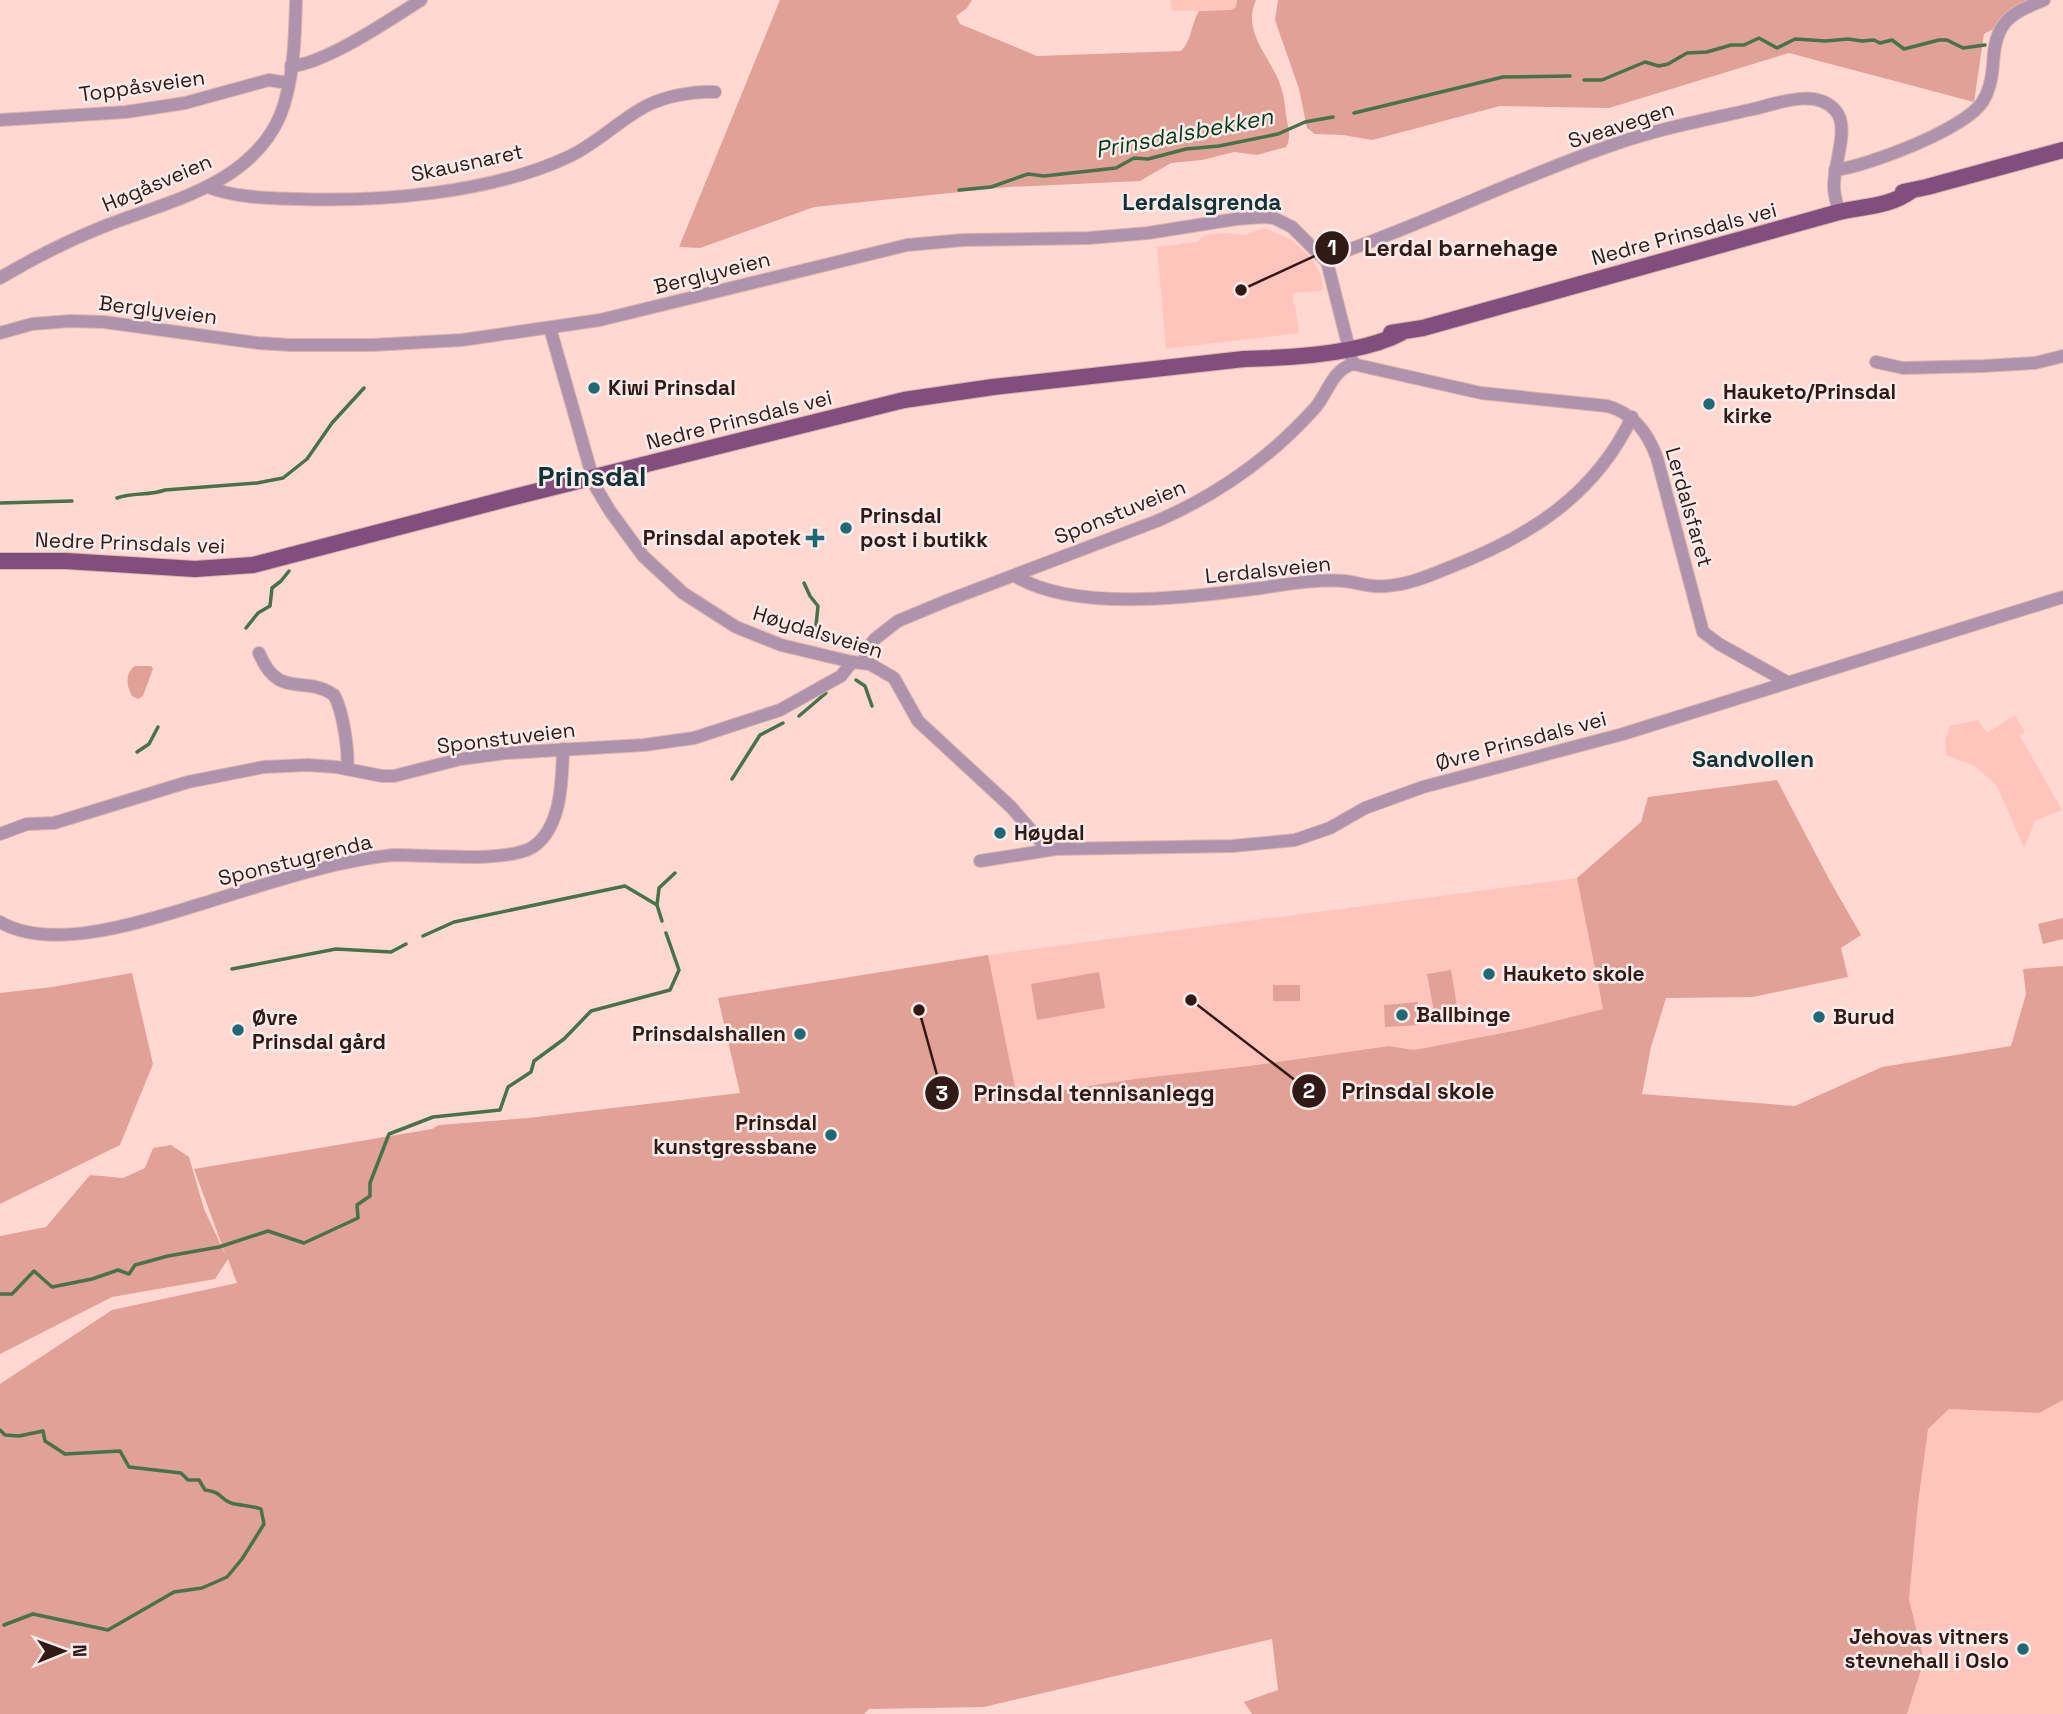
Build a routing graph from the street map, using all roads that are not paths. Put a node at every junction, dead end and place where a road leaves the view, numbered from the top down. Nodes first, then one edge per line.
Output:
1 (296, 0) edge
2 (421, 0) edge
3 (2044, 0) edge
4 (291, 66) junction
5 (288, 83) junction
6 (715, 92) dead end
7 (0, 120) edge
8 (2063, 150) edge
9 (1835, 170) junction
10 (208, 187) junction
11 (1839, 212) junction
12 (1327, 262) junction
13 (0, 278) edge
14 (550, 328) junction
15 (0, 333) edge
16 (1350, 351) junction
17 (2063, 356) edge
18 (1876, 362) dead end
19 (1632, 417) junction
20 (592, 478) junction
21 (0, 561) edge
22 (1014, 576) junction
23 (2063, 597) edge
24 (259, 653) dead end
25 (858, 662) junction
26 (1787, 682) junction
27 (563, 749) junction
28 (347, 769) junction
29 (0, 834) edge
30 (1048, 850) junction
31 (980, 861) dead end
32 (2, 925) edge

1 - 4 street, Høgåsveien
2 - 4 street
3 - 9 street
4 - 5 street, Høgåsveien
5 - 7 street, Toppåsveien
5 - 10 street, Høgåsveien
6 - 10 street, Skausnaret
8 - 11 main road, Nedre Prinsdals vei
9 - 11 street, Sveavegen
9 - 12 street, Sveavegen
10 - 13 street, Høgåsveien
11 - 16 main road, Nedre Prinsdals vei
12 - 14 street, Berglyveien
12 - 16 street, Berglyveien
14 - 15 street, Berglyveien
14 - 20 street, Høydalsveien
16 - 19 street
16 - 20 main road, Nedre Prinsdals vei
16 - 22 street, Sponstuveien
17 - 18 street
19 - 22 street, Lerdalsveien
19 - 26 street, Lerdalsfaret
20 - 21 main road, Nedre Prinsdals vei
20 - 25 street, Høydalsveien
22 - 25 street, Sponstuveien
23 - 26 street, Øvre Prinsdals vei
24 - 28 street
25 - 27 street, Sponstuveien
25 - 30 street, Høydalsveien
26 - 30 street, Øvre Prinsdals vei
27 - 28 street, Sponstuveien
27 - 32 street, Sponstugrenda
28 - 29 street, Sponstuveien
30 - 31 street, Øvre Prinsdals vei

